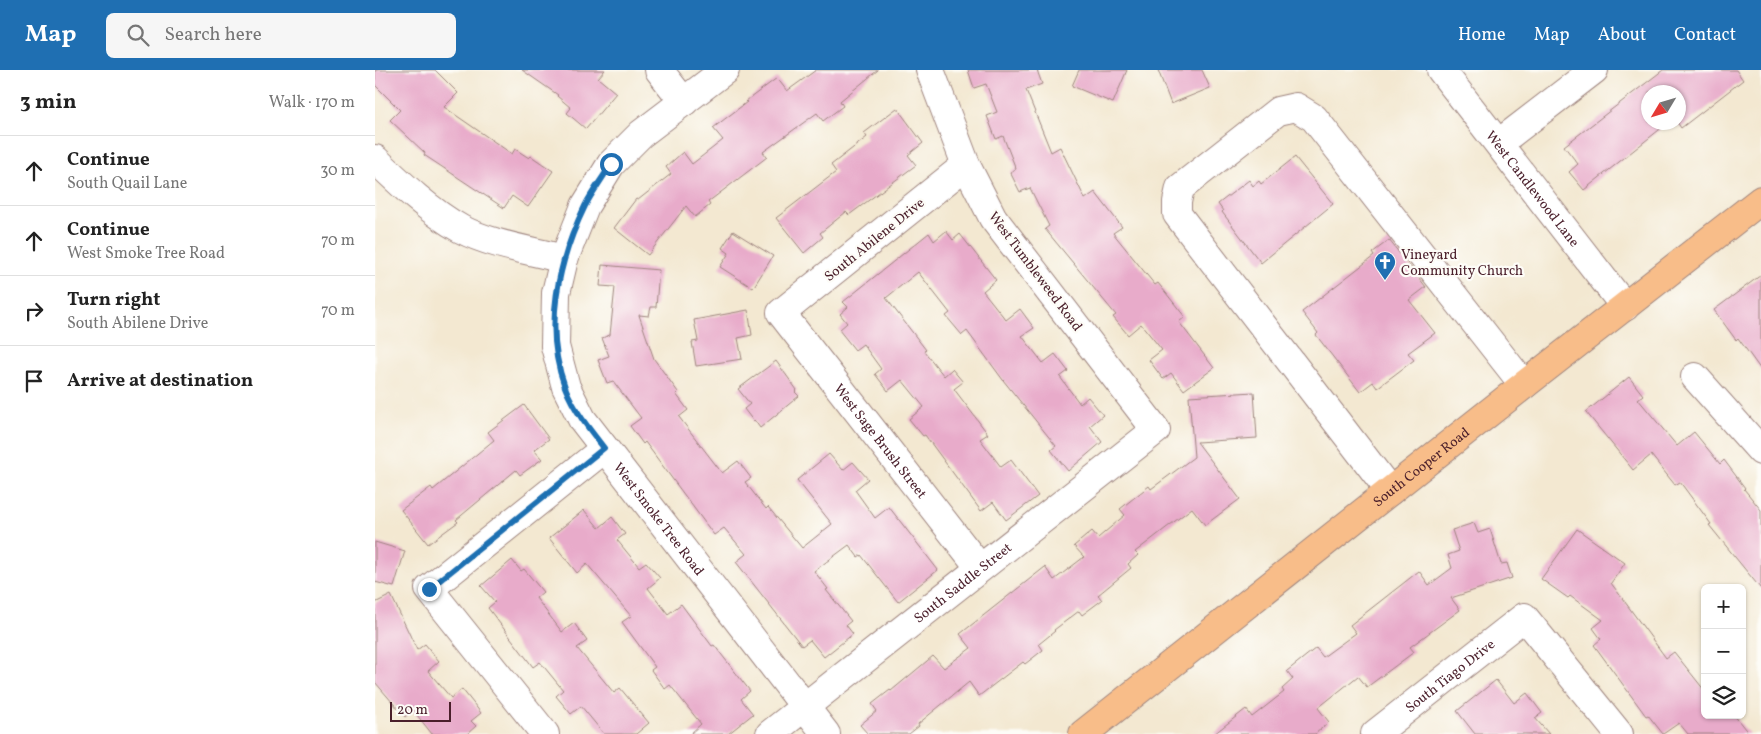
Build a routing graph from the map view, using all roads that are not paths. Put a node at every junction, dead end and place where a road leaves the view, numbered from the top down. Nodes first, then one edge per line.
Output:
1 (659, 70) edge
2 (725, 70) edge
3 (929, 70) edge
4 (1441, 70) edge
5 (1594, 70) edge
6 (684, 102) junction
7 (1499, 143) junction
8 (375, 159) edge
9 (966, 165) junction
10 (1761, 200) edge
11 (564, 259) junction
12 (1625, 307) junction
13 (781, 313) joint
14 (1695, 377) dead end
15 (1524, 385) junction
16 (1156, 430) joint
17 (604, 448) junction
18 (1761, 451) edge
19 (1390, 491) junction
20 (980, 568) junction
21 (805, 706) junction
22 (545, 734) edge
23 (770, 734) edge
24 (826, 734) edge
25 (1083, 734) edge
26 (1375, 734) edge
27 (1619, 734) edge

1 - 6 street
2 - 6 street, West Smoke Tree Road
3 - 9 street, West Tumbleweed Road
4 - 7 street, West Candlewood Lane
5 - 7 street
6 - 11 street, West Smoke Tree Road
7 - 12 street, West Candlewood Lane
8 - 11 street
9 - 13 street, South Abilene Drive
9 - 16 street, West Tumbleweed Road
10 - 12 main road, South Cooper Road
11 - 17 street, West Smoke Tree Road
12 - 15 main road, South Cooper Road
13 - 20 street, West Sage Brush Street
14 - 18 street
15 - 19 main road, South Cooper Road
15 - 19 street
16 - 20 street, South Saddle Street
17 - 21 street, West Smoke Tree Road
17 - 22 street
19 - 25 main road, South Cooper Road
20 - 21 street, South Saddle Street
21 - 23 street, South Saddle Street
21 - 24 street, West Smoke Tree Road
26 - 27 street, South Tiago Drive

